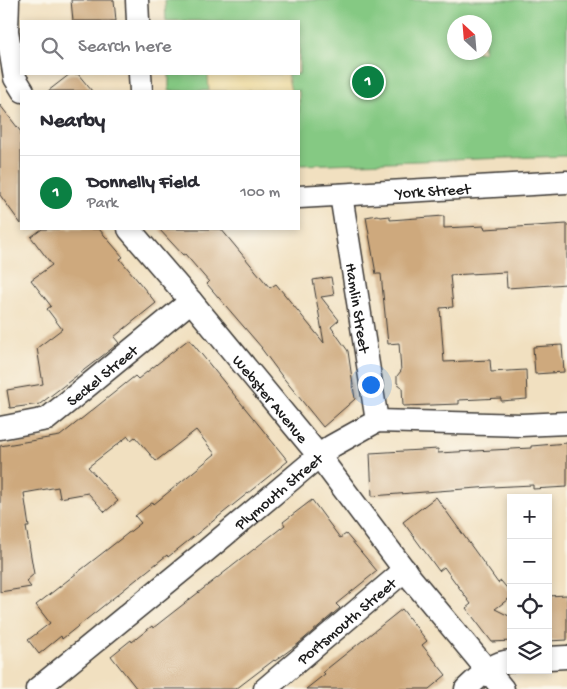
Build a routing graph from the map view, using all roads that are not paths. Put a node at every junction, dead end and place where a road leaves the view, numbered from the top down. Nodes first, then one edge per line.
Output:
1 (8, 0) edge
2 (137, 0) edge
3 (138, 20) edge
4 (140, 75) edge
5 (22, 90) edge
6 (141, 90) edge
7 (567, 182) edge
8 (341, 195) junction
9 (300, 197) edge
10 (130, 230) edge
11 (191, 301) junction
12 (377, 421) junction
13 (567, 423) edge
14 (0, 428) edge
15 (318, 456) junction
16 (405, 570) junction
17 (567, 657) edge
18 (552, 658) edge
19 (507, 661) edge
20 (487, 670) junction
21 (37, 689) edge
22 (265, 689) edge
23 (466, 689) edge
24 (503, 689) edge

1 - 5 street
2 - 3 street
4 - 6 street
7 - 8 street, York Street
8 - 9 street, York Street
8 - 12 street, Hamlin Street
10 - 11 street, Webster Avenue
11 - 14 street, Seckel Street
11 - 15 street, Webster Avenue
12 - 13 street
12 - 15 street, Plymouth Street
15 - 16 street, Webster Avenue
15 - 21 street, Plymouth Street
16 - 20 street, Webster Avenue
16 - 22 street, Portsmouth Street
17 - 18 street
19 - 20 street
20 - 23 street
20 - 24 street, Webster Avenue

